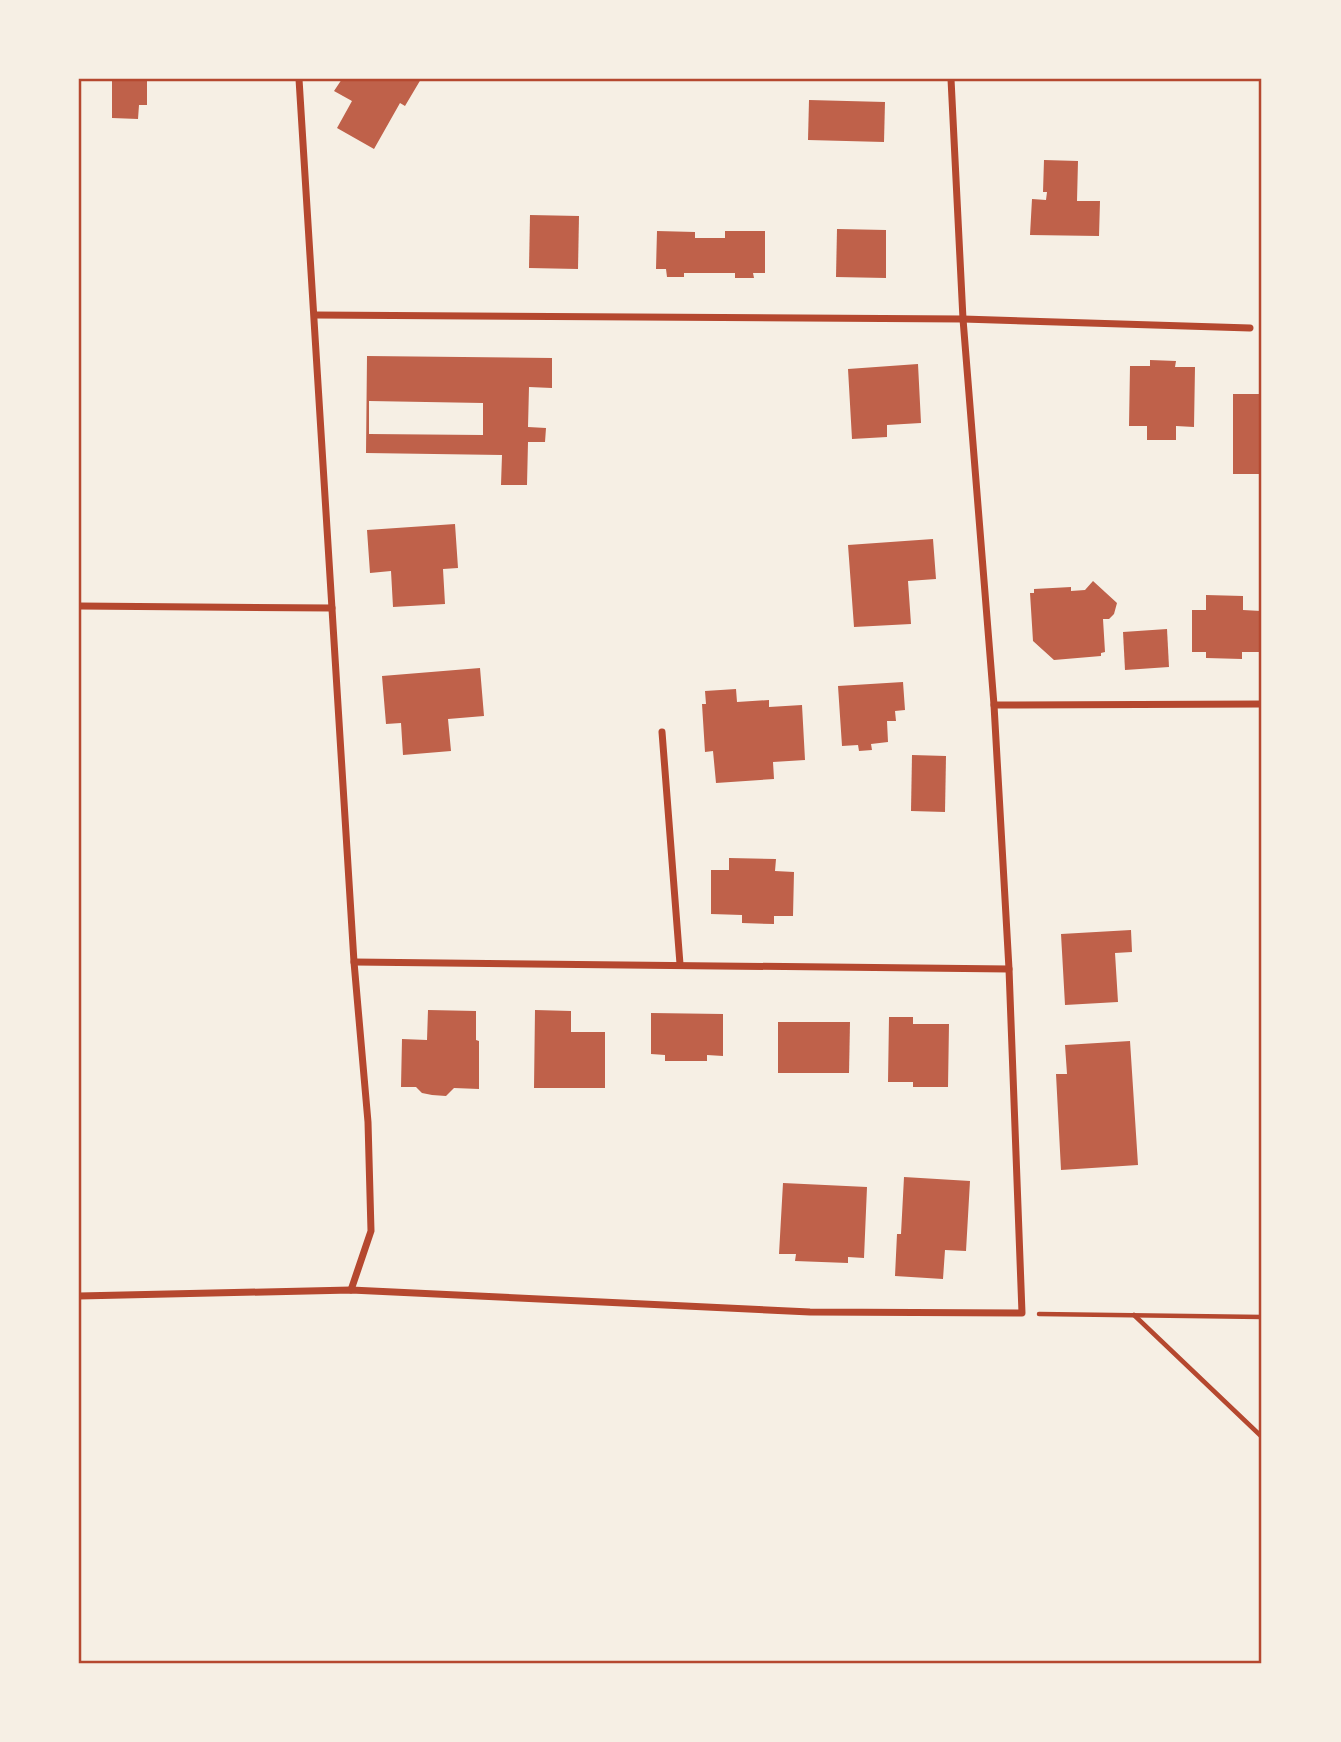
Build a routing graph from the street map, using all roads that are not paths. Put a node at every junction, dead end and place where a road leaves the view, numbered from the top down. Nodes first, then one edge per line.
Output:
1 (299, 79) edge
2 (951, 79) edge
3 (315, 315) junction
4 (963, 319) junction
5 (1250, 328) dead end
6 (79, 606) edge
7 (332, 608) junction
8 (1262, 704) edge
9 (993, 705) junction
10 (662, 732) dead end
11 (354, 962) junction
12 (680, 964) junction
13 (1009, 969) junction
14 (351, 1290) junction
15 (79, 1296) edge

1 - 3 street
2 - 4 street
3 - 4 street
3 - 7 street
4 - 5 street
4 - 9 street
6 - 7 street
7 - 11 street
8 - 9 street
9 - 13 street
10 - 12 street
11 - 12 street
11 - 14 street
12 - 13 street
13 - 14 street
14 - 15 street

